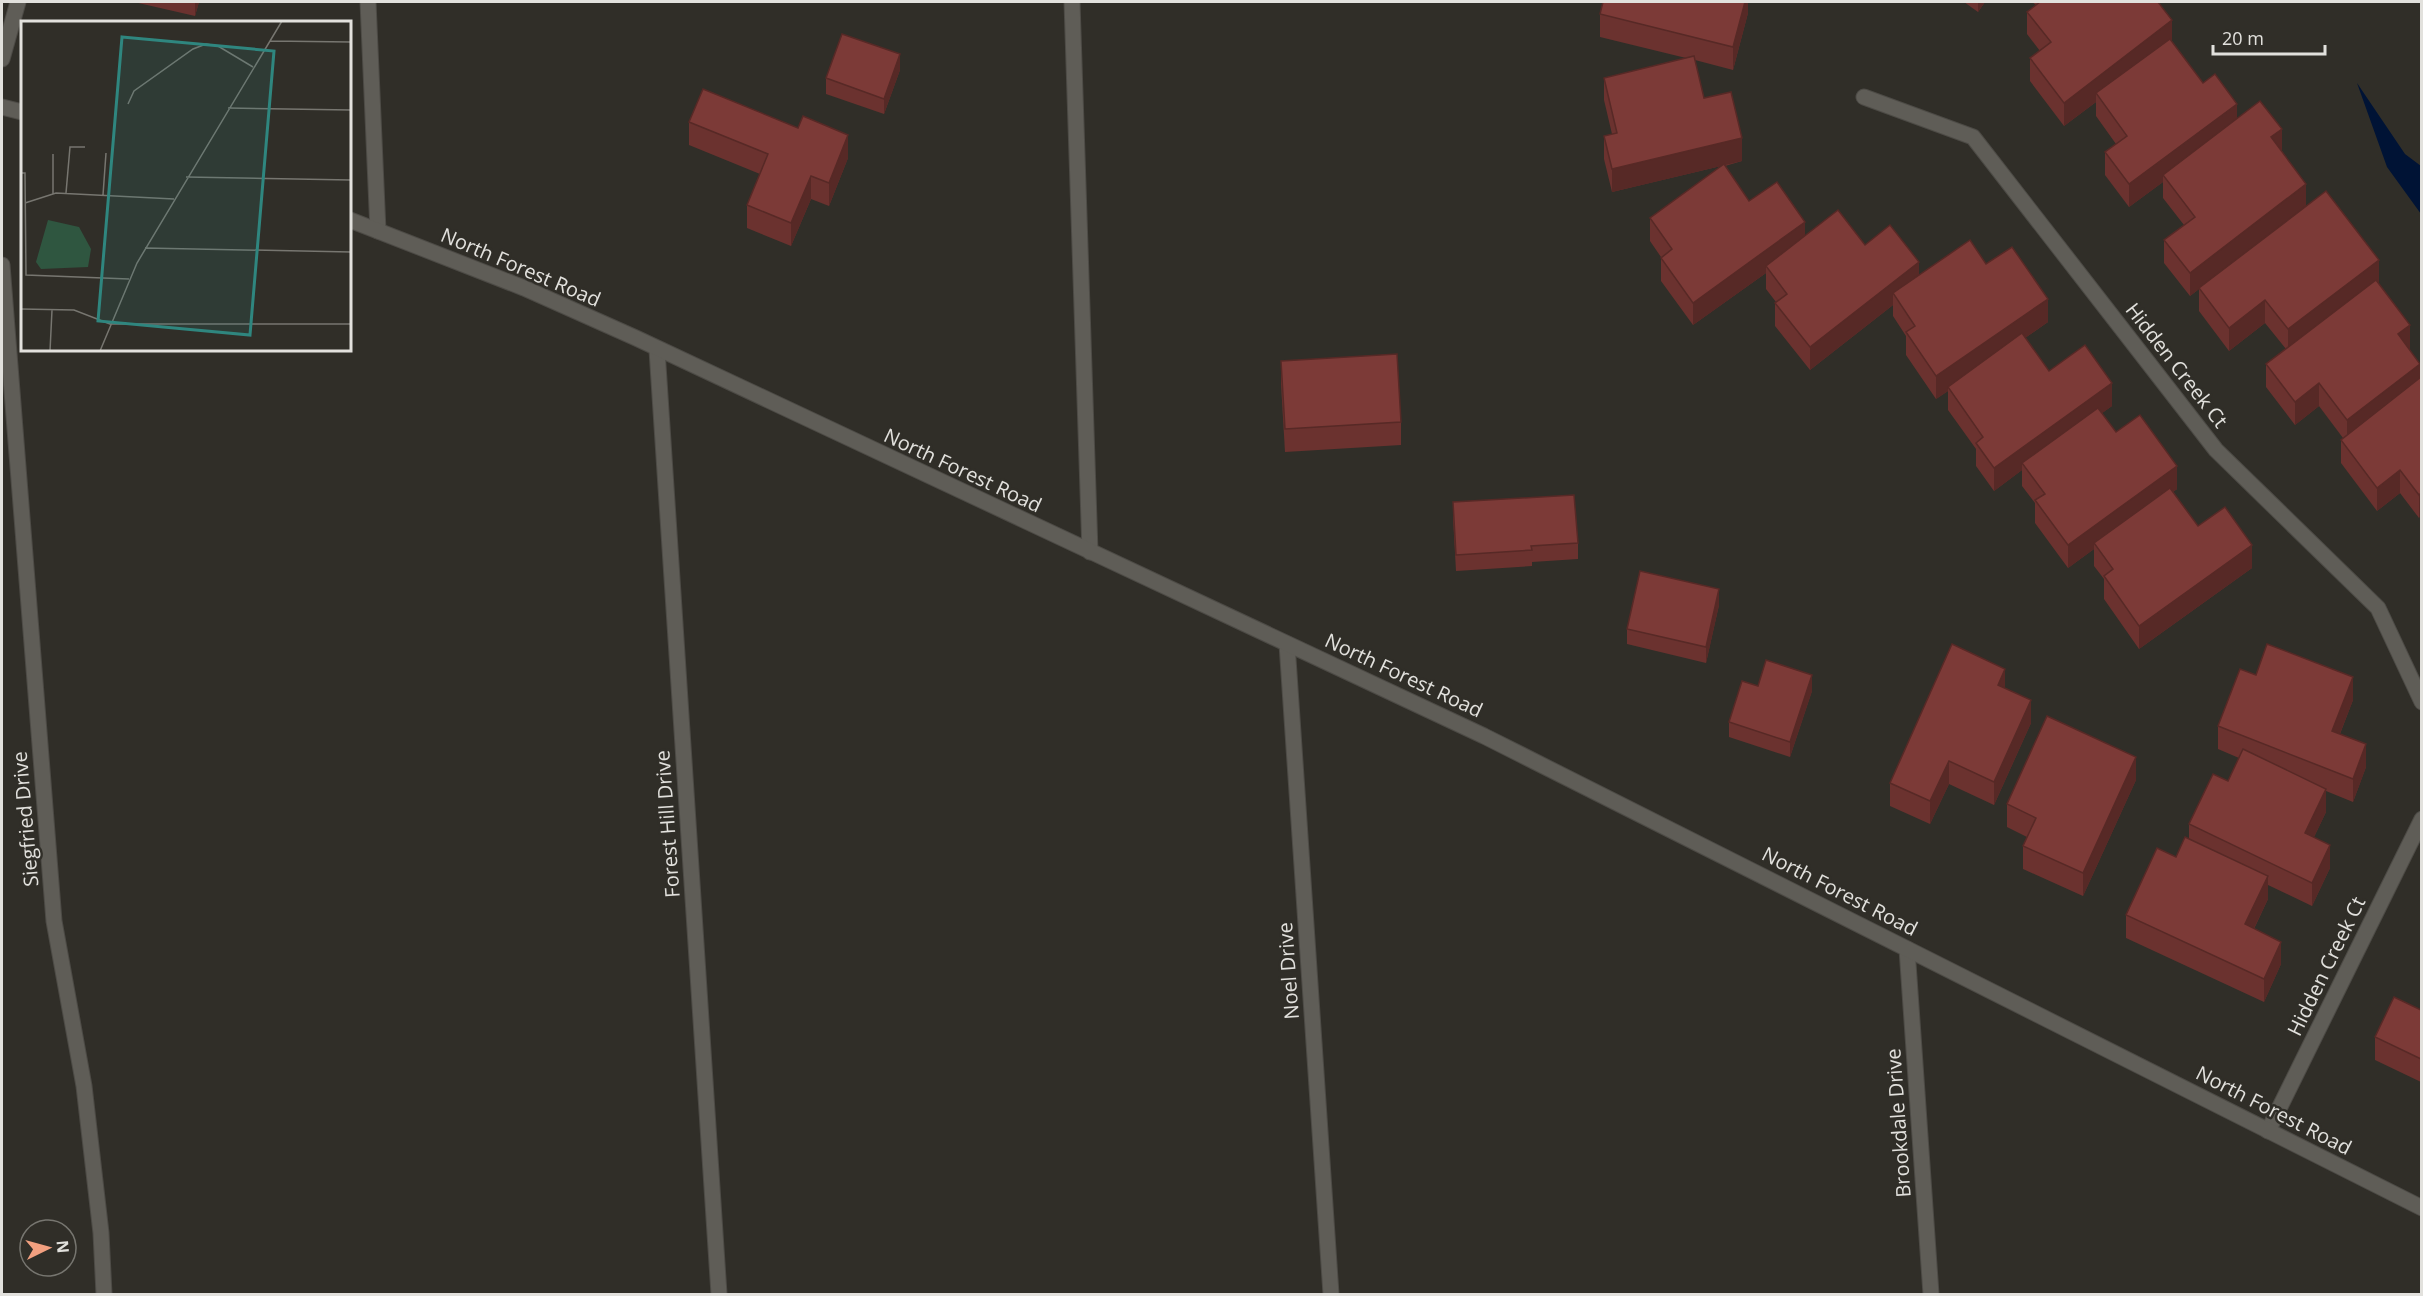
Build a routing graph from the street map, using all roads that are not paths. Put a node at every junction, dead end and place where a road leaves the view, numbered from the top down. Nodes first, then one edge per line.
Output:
1 (18, 2) edge
2 (368, 2) edge
3 (1072, 2) edge
4 (2, 59) edge
5 (1864, 97) dead end
6 (2, 107) edge
7 (21, 112) edge
8 (351, 220) edge
9 (378, 231) junction
10 (2, 265) edge
11 (657, 350) junction
12 (1090, 552) junction
13 (1287, 644) junction
14 (2421, 702) edge
15 (2421, 819) edge
16 (1907, 949) junction
17 (2268, 1131) junction
18 (2421, 1208) edge
19 (104, 1294) edge
20 (719, 1294) edge
21 (1331, 1294) edge
22 (1931, 1294) edge

1 - 4 street
2 - 9 street
3 - 12 street
5 - 14 street, Hidden Creek Ct
6 - 7 street
8 - 9 street, North Forest Road
9 - 11 street, North Forest Road
10 - 19 street, Siegfried Drive
11 - 12 street, North Forest Road
11 - 20 street, Forest Hill Drive
12 - 13 street, North Forest Road
13 - 16 street, North Forest Road
13 - 21 street, Noel Drive
15 - 17 street, Hidden Creek Ct
16 - 17 street, North Forest Road
16 - 22 street, Brookdale Drive
17 - 18 street, North Forest Road

